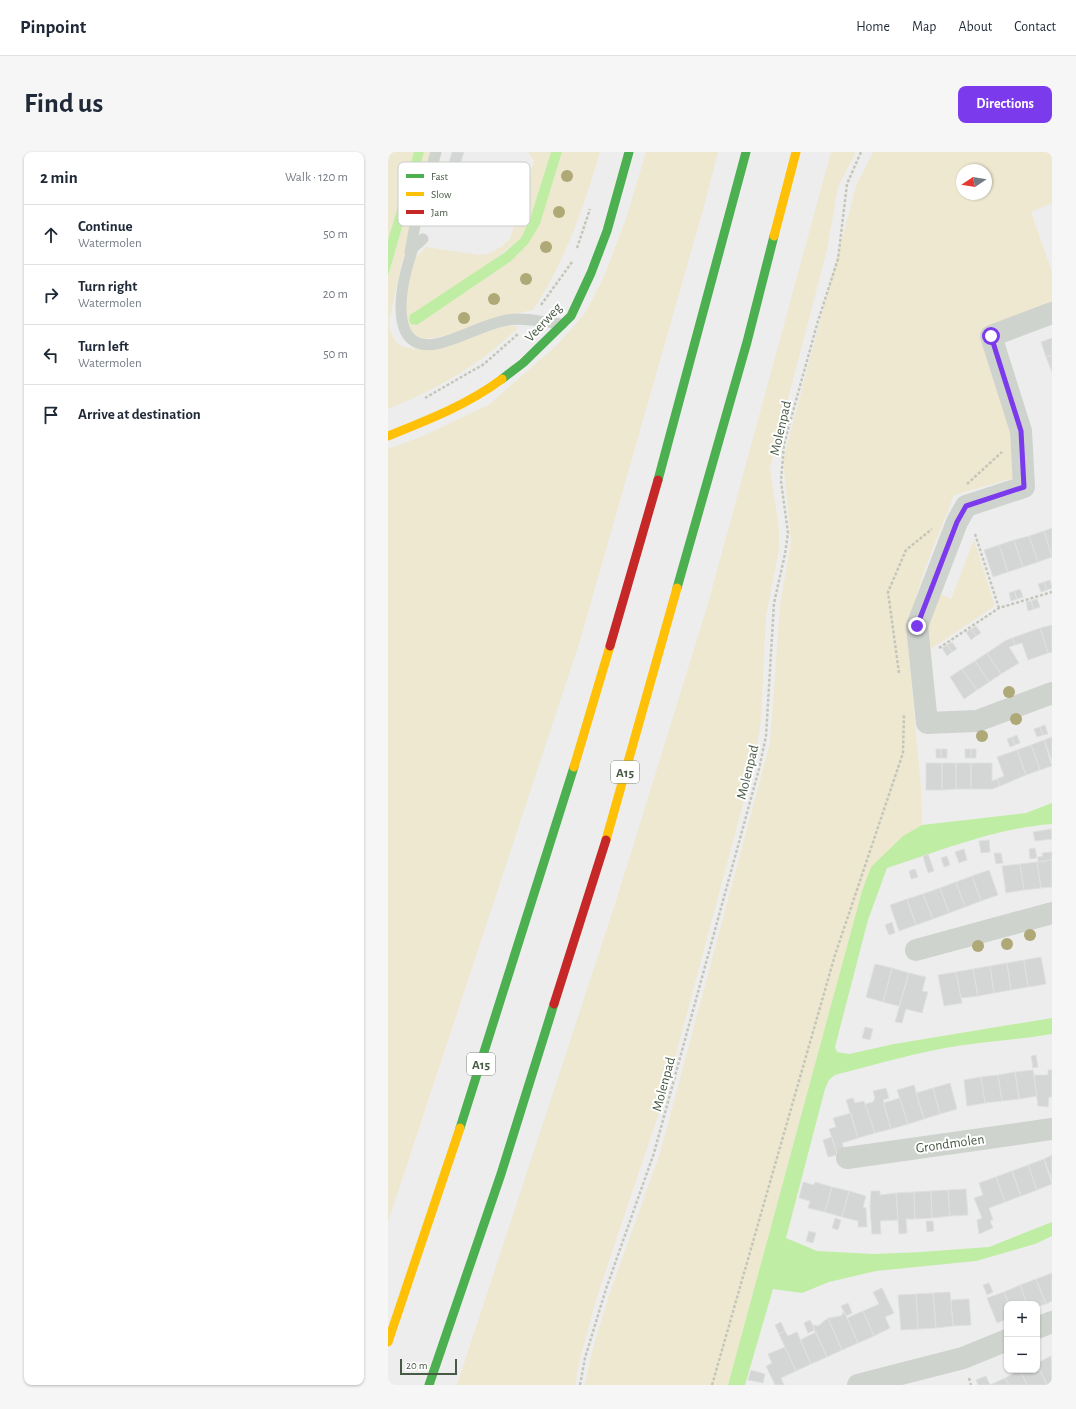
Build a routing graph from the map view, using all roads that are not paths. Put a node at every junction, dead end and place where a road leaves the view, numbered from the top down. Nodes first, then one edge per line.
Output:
1 (436, 152) edge
2 (629, 152) edge
3 (746, 152) edge
4 (796, 152) edge
5 (433, 162) edge
6 (415, 226) edge
7 (423, 239) dead end
8 (408, 263) junction
9 (1052, 313) edge
10 (562, 324) junction
11 (388, 436) edge
12 (1052, 693) edge
13 (1052, 913) edge
14 (916, 950) dead end
15 (1052, 1129) edge
16 (848, 1158) dead end
17 (1052, 1322) edge
18 (1040, 1327) edge
19 (1004, 1341) edge
20 (388, 1342) edge
21 (429, 1385) edge
22 (858, 1385) edge

1 - 5 lane
2 - 10 main road, Veerweg
3 - 20 main road, A15
4 - 21 main road, A15
6 - 8 lane
7 - 8 lane
8 - 10 lane
9 - 12 street
10 - 11 main road, Veerweg
13 - 14 street
15 - 16 street, Grondmolen
17 - 18 street
19 - 22 street

